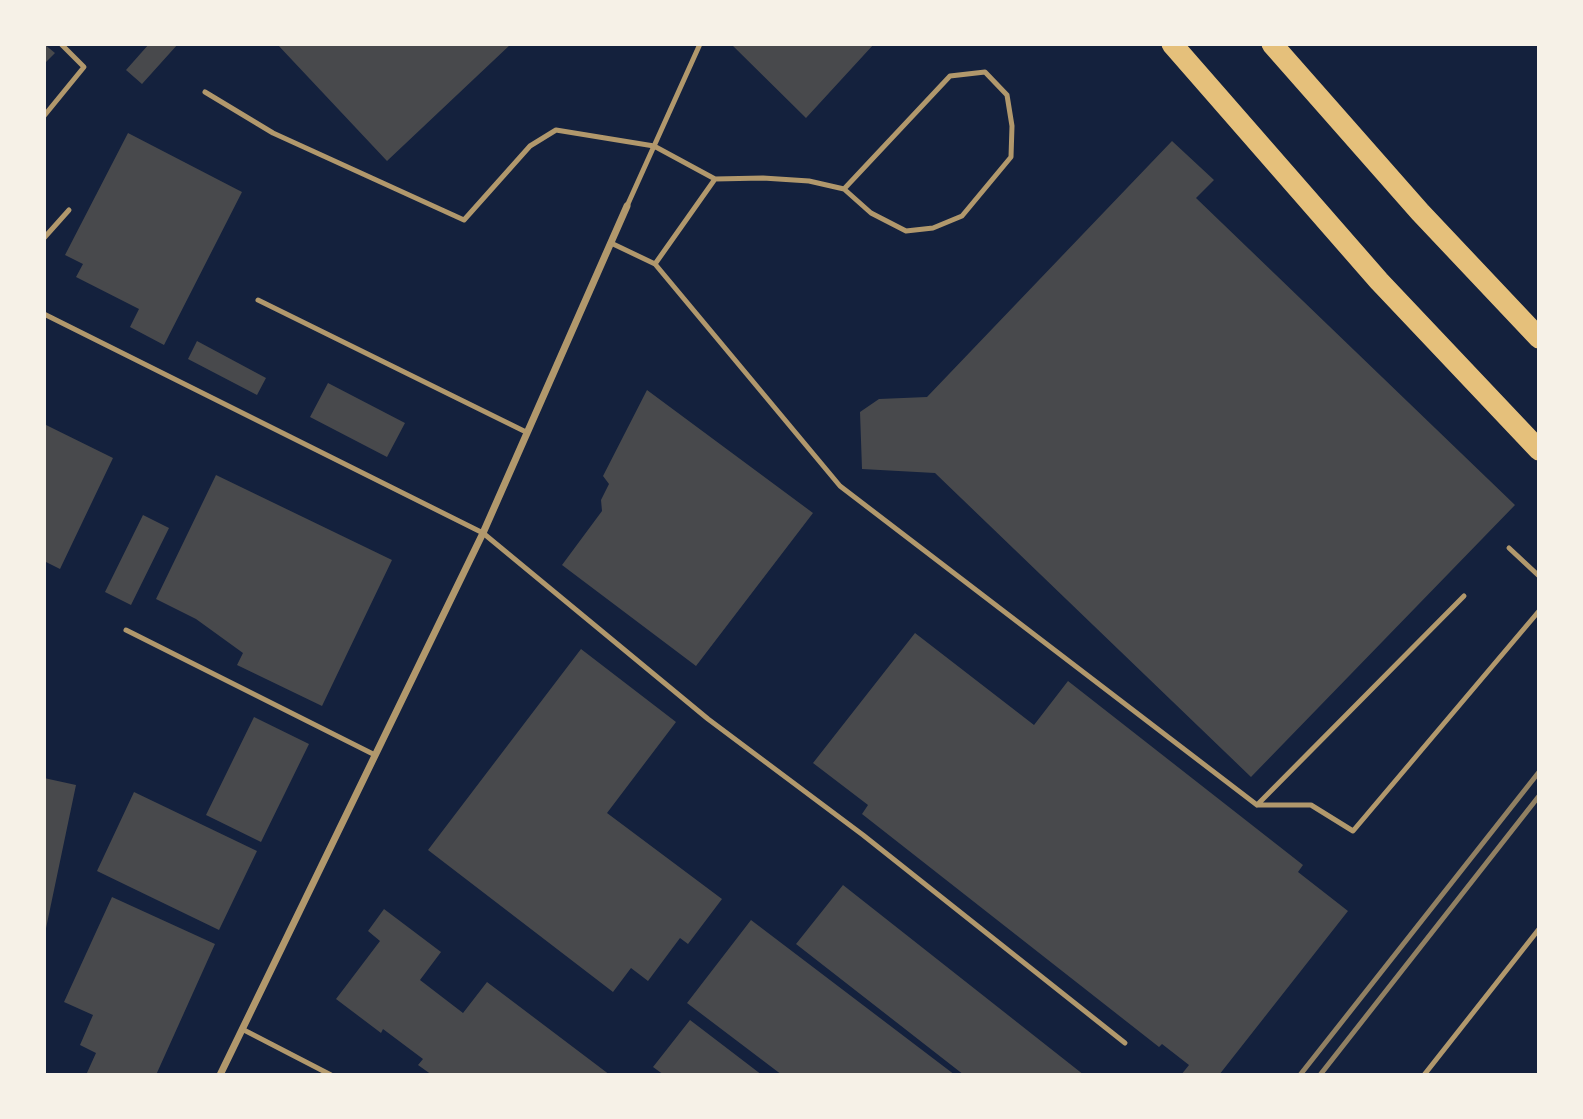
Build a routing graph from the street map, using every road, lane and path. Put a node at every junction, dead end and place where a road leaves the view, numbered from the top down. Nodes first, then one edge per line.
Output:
1 (61, 44) edge
2 (700, 44) edge
3 (1172, 44) edge
4 (1272, 44) edge
5 (205, 92) dead end
6 (44, 116) edge
7 (654, 146) junction
8 (715, 179) junction
9 (844, 189) junction
10 (627, 206) joint
11 (69, 210) dead end
12 (44, 238) edge
13 (611, 243) junction
14 (654, 264) junction
15 (258, 300) dead end
16 (44, 314) edge
17 (1539, 338) edge
18 (527, 432) junction
19 (1539, 450) edge
20 (483, 533) junction
21 (1509, 548) dead end
22 (1539, 576) edge
23 (1464, 596) dead end
24 (1539, 611) edge
25 (126, 630) dead end
26 (375, 755) junction
27 (1257, 805) junction
28 (1539, 929) edge
29 (242, 1029) junction
30 (1125, 1043) dead end
31 (220, 1075) edge
32 (331, 1075) edge
33 (1424, 1075) edge

1 - 6 lane
2 - 7 lane
3 - 19 highway
4 - 17 highway
5 - 7 lane
7 - 8 lane
7 - 10 lane
8 - 9 lane
8 - 14 lane
9 - 9 lane
10 - 13 street
11 - 12 lane
13 - 14 lane
13 - 18 street
14 - 27 lane
15 - 18 lane
16 - 20 lane
18 - 20 street
20 - 26 street
20 - 30 lane
21 - 22 lane
23 - 27 lane
24 - 27 lane
25 - 26 lane
26 - 29 street
28 - 33 lane
29 - 31 street
29 - 32 lane

